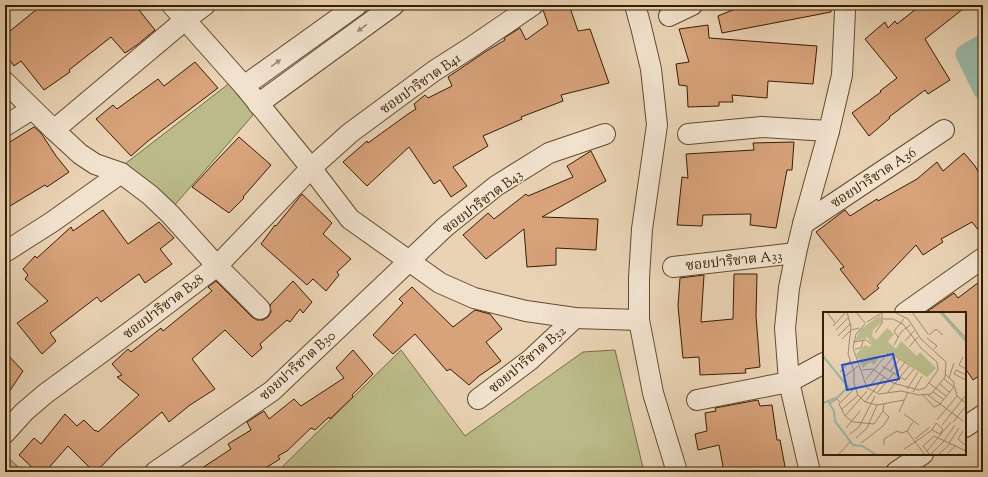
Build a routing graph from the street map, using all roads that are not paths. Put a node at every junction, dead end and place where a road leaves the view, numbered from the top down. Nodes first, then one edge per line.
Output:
1 (172, 5) edge
2 (205, 5) edge
3 (357, 5) edge
4 (394, 5) edge
5 (534, 5) edge
6 (634, 5) edge
7 (692, 5) edge
8 (850, 7) edge
9 (669, 16) dead end
10 (185, 20) junction
11 (5, 82) edge
12 (244, 86) junction
13 (258, 104) junction
14 (32, 109) junction
15 (5, 126) edge
16 (54, 130) junction
17 (944, 130) dead end
18 (830, 131) junction
19 (605, 134) dead end
20 (688, 134) dead end
21 (311, 168) junction
22 (121, 173) junction
23 (803, 224) junction
24 (5, 252) edge
25 (796, 253) junction
26 (983, 258) edge
27 (409, 260) junction
28 (217, 266) junction
29 (673, 266) dead end
30 (260, 309) dead end
31 (905, 312) edge
32 (575, 318) junction
33 (639, 320) junction
34 (823, 363) edge
35 (789, 382) junction
36 (478, 399) dead end
37 (697, 400) dead end
38 (983, 415) edge
39 (966, 426) edge
40 (5, 432) edge
41 (922, 455) edge
42 (155, 472) edge
43 (677, 472) edge
44 (810, 472) edge
45 (896, 472) edge

1 - 10 street
2 - 10 street
12 -> 3 street
4 -> 13 street
5 - 21 street, ซอยปาริชาต B41
6 - 33 street
7 - 9 street
8 - 18 street
10 - 12 street
10 - 16 street
11 - 14 street
12 - 13 street
13 - 21 street
14 - 15 street
14 - 16 street
16 - 22 street
17 - 23 street, ซอยปาริชาต A36
18 - 20 street
18 - 23 street
19 - 27 street, ซอยปาริชาต B43
21 - 27 street
21 - 28 street, ซอยปาริชาต B28
22 - 24 street
22 - 28 street
23 - 25 street
25 - 29 street, ซอยปาริชาต A33
25 - 35 street
26 - 31 street
27 - 32 street
27 - 42 street, ซอยปาริชาต B30
28 - 30 street
28 - 40 street, ซอยปาริชาต B28
32 - 33 street
32 - 36 street, ซอยปาริชาต B32
33 - 43 street
34 - 35 street
35 - 37 street
35 - 44 street
38 - 39 street
41 - 45 street

